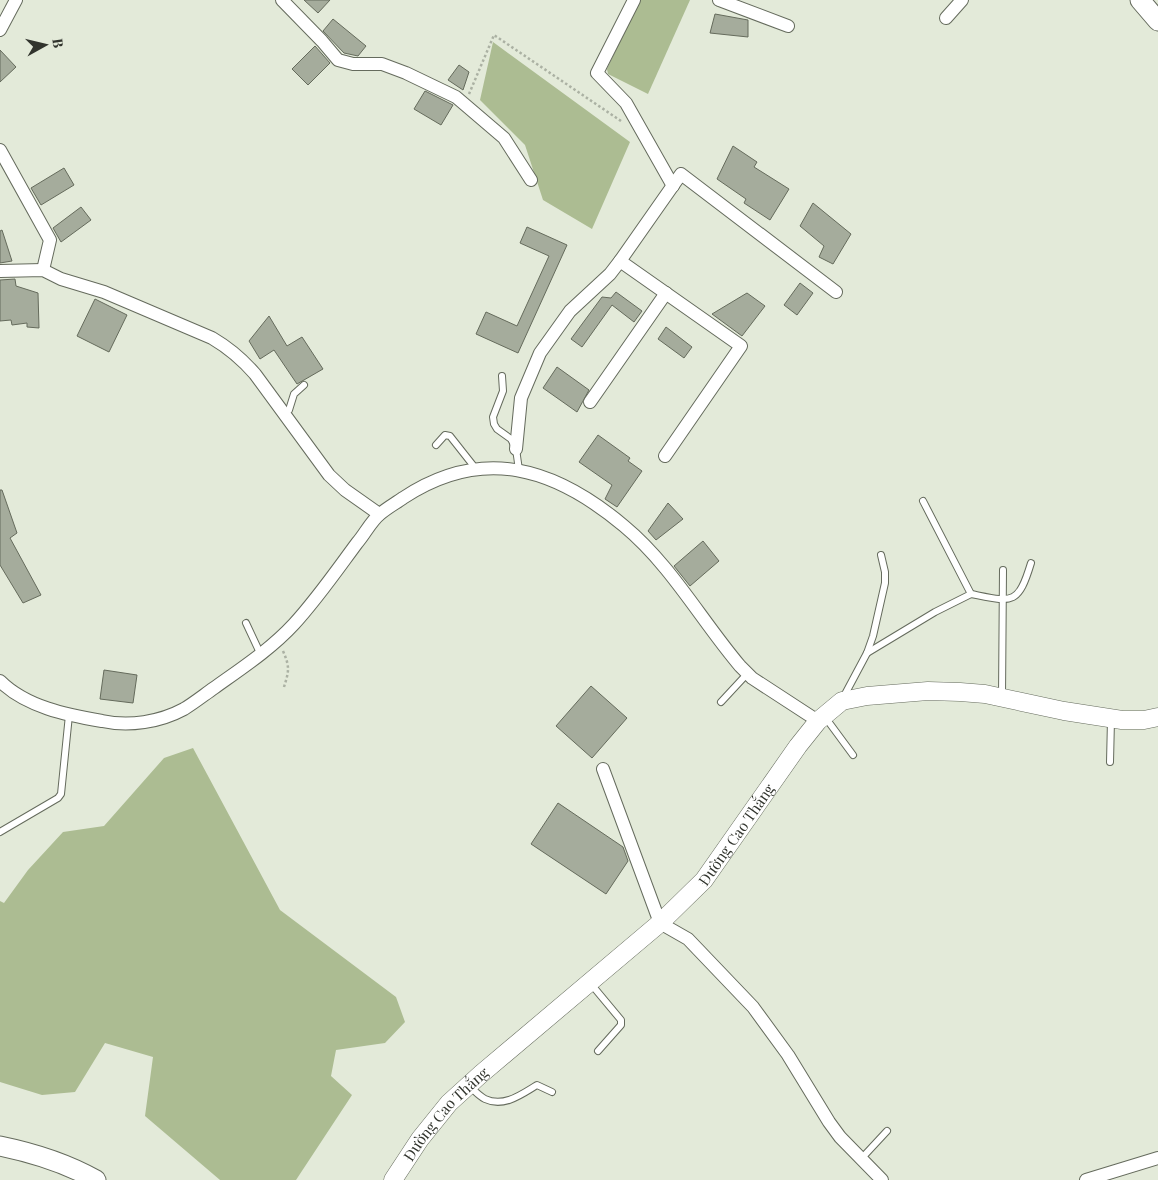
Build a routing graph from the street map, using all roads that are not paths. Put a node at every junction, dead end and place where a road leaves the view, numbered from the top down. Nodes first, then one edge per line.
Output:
1 (16, 0) edge
2 (282, 0) edge
3 (634, 0) edge
4 (719, 0) edge
5 (962, 0) edge
6 (1140, 0) edge
7 (946, 18) dead end
8 (1158, 22) edge
9 (788, 26) dead end
10 (0, 30) edge
11 (0, 150) edge
12 (531, 180) dead end
13 (672, 186) junction
14 (620, 261) junction
15 (43, 270) junction
16 (0, 271) edge
17 (836, 292) dead end
18 (666, 293) junction
19 (502, 376) dead end
20 (304, 385) dead end
21 (590, 402) dead end
22 (283, 414) junction
23 (436, 445) dead end
24 (516, 448) junction
25 (665, 456) dead end
26 (476, 469) junction
27 (519, 470) junction
28 (923, 501) dead end
29 (379, 514) junction
30 (881, 555) dead end
31 (1031, 563) dead end
32 (1003, 570) dead end
33 (971, 594) junction
34 (1002, 600) junction
35 (246, 623) dead end
36 (867, 652) junction
37 (261, 655) junction
38 (748, 674) junction
39 (0, 681) edge
40 (1002, 697) junction
41 (842, 701) junction
42 (721, 702) dead end
43 (69, 715) junction
44 (1158, 717) edge
45 (1111, 718) junction
46 (821, 719) junction
47 (853, 754) dead end
48 (1110, 762) dead end
49 (603, 769) dead end
50 (0, 832) edge
51 (660, 923) junction
52 (590, 983) junction
53 (598, 1051) dead end
54 (468, 1086) junction
55 (552, 1092) dead end
56 (887, 1131) dead end
57 (0, 1146) edge
58 (1158, 1158) edge
59 (862, 1159) junction
60 (96, 1180) edge
61 (394, 1180) edge
62 (882, 1180) edge
63 (1086, 1180) edge

1 - 10 street
2 - 12 street
3 - 13 street
4 - 9 street
5 - 7 street
6 - 8 main road
11 - 15 street
13 - 14 street
13 - 17 street
14 - 18 street
14 - 24 street
15 - 16 street
15 - 22 street
18 - 21 street
18 - 25 street
19 - 24 lane
20 - 22 lane
22 - 29 street
23 - 26 lane
24 - 27 lane
26 - 27 street
26 - 29 street
27 - 38 street
28 - 33 lane
29 - 37 street
30 - 36 lane
31 - 34 lane
32 - 34 lane
33 - 34 lane
33 - 36 lane
34 - 40 lane
35 - 37 lane
36 - 41 lane
37 - 43 street
38 - 42 lane
38 - 46 street
39 - 43 street
40 - 41 street, Đường Cao Thắng
40 - 45 street, Đường Cao Thắng
41 - 46 street, Đường Cao Thắng
43 - 50 lane
44 - 45 street, Đường Cao Thắng
45 - 48 lane
46 - 47 lane
46 - 51 street, Đường Cao Thắng
49 - 51 street
51 - 52 street, Đường Cao Thắng
51 - 59 street
52 - 53 lane
52 - 54 street, Đường Cao Thắng
54 - 55 lane
54 - 61 street, Đường Cao Thắng
56 - 59 lane
57 - 60 main road
58 - 63 street
59 - 62 street

